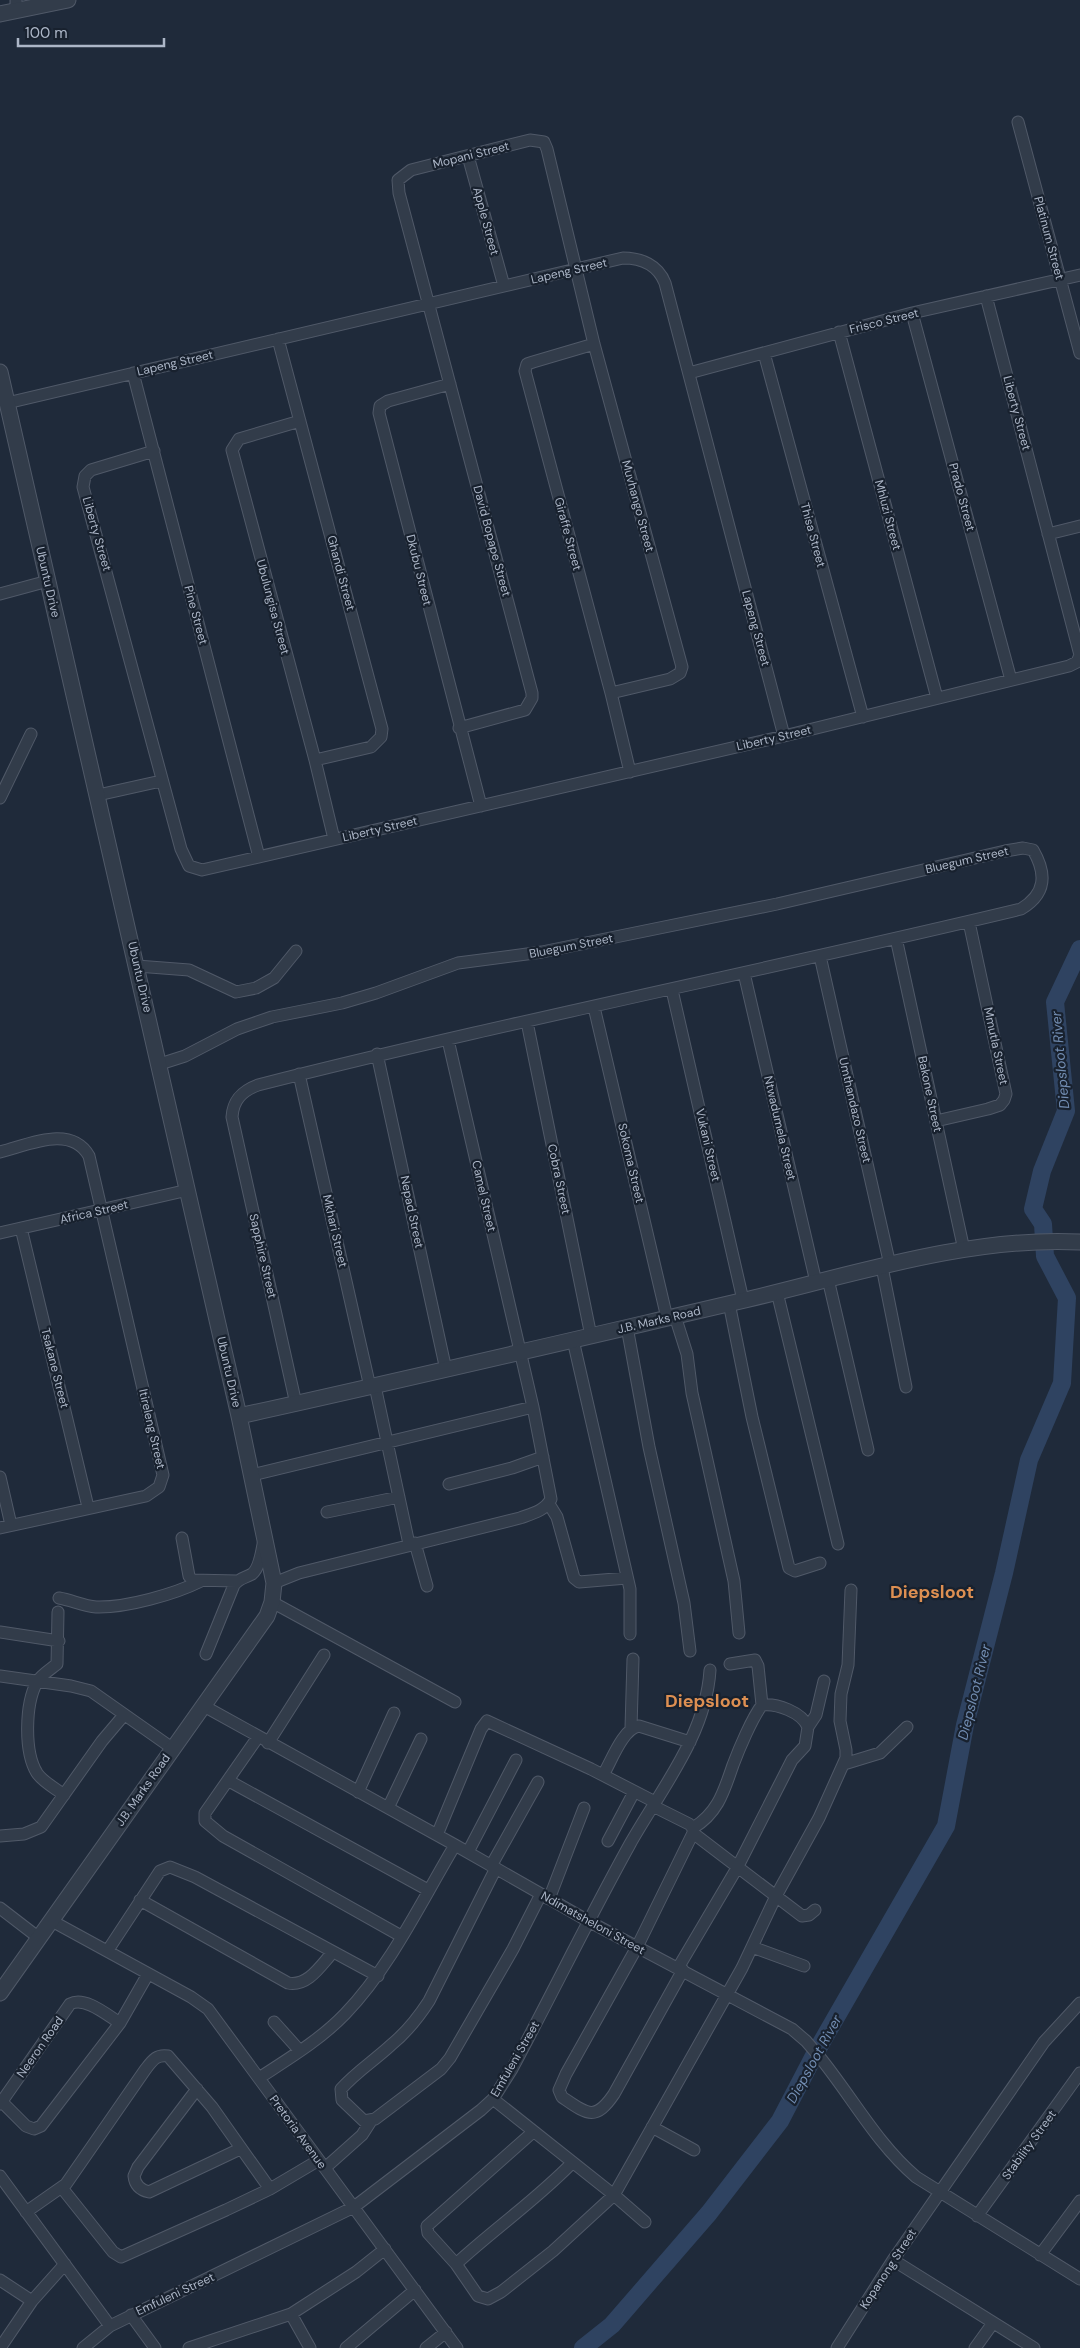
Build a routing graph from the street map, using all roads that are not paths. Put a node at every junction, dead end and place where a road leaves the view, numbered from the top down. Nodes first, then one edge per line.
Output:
1 (68, 0) edge
2 (16, 5) edge
3 (0, 14) edge
4 (1018, 122) dead end
5 (468, 156) junction
6 (576, 270) junction
7 (1080, 275) edge
8 (1060, 280) junction
9 (504, 286) junction
10 (986, 296) junction
11 (429, 304) junction
12 (912, 314) junction
13 (839, 332) junction
14 (278, 340) junction
15 (594, 344) junction
16 (764, 353) junction
17 (1080, 353) edge
18 (0, 372) edge
19 (133, 373) junction
20 (689, 373) junction
21 (450, 384) junction
22 (7, 403) junction
23 (300, 421) junction
24 (154, 451) junction
25 (1080, 526) edge
26 (1048, 534) junction
27 (48, 582) junction
28 (0, 594) edge
29 (1012, 680) junction
30 (611, 693) junction
31 (937, 698) junction
32 (863, 717) junction
33 (459, 728) junction
34 (31, 734) dead end
35 (784, 736) junction
36 (315, 760) junction
37 (630, 772) junction
38 (161, 780) junction
39 (98, 795) junction
40 (0, 798) edge
41 (481, 806) junction
42 (334, 839) junction
43 (259, 856) junction
44 (969, 922) junction
45 (896, 938) junction
46 (296, 951) dead end
47 (820, 956) junction
48 (137, 966) junction
49 (744, 973) junction
50 (672, 990) junction
51 (594, 1007) junction
52 (527, 1022) junction
53 (448, 1040) junction
54 (377, 1054) junction
55 (160, 1064) junction
56 (299, 1074) junction
57 (232, 1107) joint
58 (936, 1121) junction
59 (0, 1152) edge
60 (188, 1190) junction
61 (100, 1210) junction
62 (21, 1228) junction
63 (0, 1233) edge
64 (1080, 1242) edge
65 (964, 1250) junction
66 (886, 1266) junction
67 (822, 1281) junction
68 (778, 1292) junction
69 (736, 1302) junction
70 (671, 1317) junction
71 (627, 1328) junction
72 (591, 1336) junction
73 (574, 1340) junction
74 (520, 1353) junction
75 (446, 1370) junction
76 (373, 1387) junction
77 (906, 1387) dead end
78 (296, 1404) junction
79 (533, 1407) junction
80 (240, 1416) junction
81 (388, 1443) junction
82 (868, 1450) dead end
83 (543, 1457) junction
84 (252, 1475) junction
85 (0, 1478) edge
86 (449, 1484) dead end
87 (399, 1497) junction
88 (549, 1504) junction
89 (88, 1507) junction
90 (327, 1512) dead end
91 (6, 1527) edge
92 (182, 1538) dead end
93 (265, 1538) junction
94 (412, 1544) junction
95 (838, 1544) dead end
96 (820, 1563) dead end
97 (627, 1578) junction
98 (201, 1581) junction
99 (237, 1581) junction
100 (274, 1583) junction
101 (427, 1586) dead end
102 (851, 1590) dead end
103 (59, 1598) dead end
104 (272, 1602) junction
105 (58, 1612) dead end
106 (0, 1632) edge
107 (739, 1633) dead end
108 (630, 1634) dead end
109 (59, 1640) junction
110 (690, 1651) dead end
111 (206, 1654) dead end
112 (324, 1655) dead end
113 (633, 1659) dead end
114 (730, 1664) dead end
115 (710, 1670) dead end
116 (0, 1676) edge
117 (37, 1681) junction
118 (824, 1681) dead end
119 (455, 1702) dead end
120 (762, 1705) junction
121 (202, 1706) junction
122 (394, 1713) dead end
123 (124, 1715) junction
124 (808, 1727) junction
125 (907, 1727) dead end
126 (631, 1728) junction
127 (421, 1739) dead end
128 (263, 1740) junction
129 (690, 1742) junction
130 (172, 1748) junction
131 (516, 1760) dead end
132 (844, 1764) junction
133 (603, 1776) junction
134 (228, 1781) junction
135 (538, 1782) dead end
136 (358, 1792) junction
137 (634, 1792) junction
138 (64, 1795) junction
139 (654, 1804) junction
140 (388, 1808) junction
141 (584, 1808) dead end
142 (693, 1831) junction
143 (437, 1835) junction
144 (0, 1836) edge
145 (608, 1841) dead end
146 (455, 1845) junction
147 (468, 1852) junction
148 (493, 1867) junction
149 (737, 1868) junction
150 (428, 1890) junction
151 (776, 1896) junction
152 (545, 1897) junction
153 (140, 1900) junction
154 (815, 1910) dead end
155 (2, 1915) edge
156 (52, 1921) junction
157 (590, 1922) junction
158 (401, 1936) junction
159 (39, 1938) junction
160 (637, 1947) junction
161 (752, 1947) junction
162 (108, 1950) junction
163 (333, 1952) junction
164 (804, 1966) dead end
165 (681, 1969) junction
166 (148, 1974) junction
167 (378, 1976) junction
168 (0, 1993) edge
169 (726, 1994) junction
170 (1080, 2003) edge
171 (274, 2022) dead end
172 (120, 2023) junction
173 (300, 2051) junction
174 (1080, 2074) edge
175 (259, 2078) junction
176 (197, 2089) junction
177 (493, 2099) junction
178 (1, 2102) edge
179 (371, 2121) junction
180 (652, 2127) junction
181 (533, 2132) junction
182 (240, 2148) junction
183 (694, 2150) dead end
184 (572, 2163) junction
185 (322, 2164) junction
186 (1, 2179) edge
187 (62, 2188) junction
188 (270, 2189) junction
189 (940, 2192) junction
190 (614, 2195) junction
191 (1080, 2201) edge
192 (354, 2207) junction
193 (26, 2212) junction
194 (977, 2216) junction
195 (645, 2222) dead end
196 (385, 2249) junction
197 (1040, 2255) junction
198 (893, 2260) junction
199 (65, 2264) junction
200 (456, 2264) junction
201 (1080, 2279) edge
202 (0, 2280) edge
203 (415, 2290) junction
204 (32, 2301) junction
205 (291, 2314) junction
206 (131, 2315) junction
207 (994, 2323) junction
208 (110, 2326) junction
209 (446, 2332) junction
210 (0, 2348) edge
211 (83, 2348) edge
212 (155, 2348) edge
213 (189, 2348) edge
214 (310, 2348) edge
215 (346, 2348) edge
216 (426, 2348) edge
217 (458, 2348) edge
218 (837, 2348) edge
219 (975, 2348) edge
220 (1034, 2348) edge

1 - 2 street
2 - 3 street
4 - 8 street, Platinum Street
5 - 6 street, Mopani Street
5 - 9 street, Apple Street
5 - 11 street, Mopani Street
6 - 9 street, Lapeng Street
6 - 15 street, Muvhango Street
6 - 20 street, Lapeng Street
7 - 8 street, Frisco Street
8 - 10 street, Frisco Street
8 - 17 street, Platinum Street
9 - 11 street, Lapeng Street
10 - 12 street, Frisco Street
10 - 26 street, Liberty Street
11 - 14 street, Lapeng Street
11 - 21 street, David Bopape Street
12 - 13 street, Frisco Street
12 - 29 street, Prado Street
13 - 16 street, Frisco Street
13 - 31 street, Mhluzi Street
14 - 19 street, Lapeng Street
14 - 23 street, Ghandi Street
15 - 30 street, Giraffe Street
15 - 30 street, Muvhango Street
16 - 20 street, Frisco Street
16 - 32 street, Thisa Street
18 - 22 street, Ubuntu Drive
19 - 22 street, Lapeng Street
19 - 24 street, Pine Street
20 - 35 street, Lapeng Street
21 - 33 street, Dkubu Street
21 - 33 street, David Bopape Street
22 - 27 street, Ubuntu Drive
23 - 36 street, Ubulungisa Street
23 - 36 street, Ghandi Street
24 - 38 street, Liberty Street
24 - 43 street, Pine Street
25 - 26 street
26 - 29 street, Liberty Street
27 - 28 street
27 - 39 street, Ubuntu Drive
29 - 31 street, Liberty Street
30 - 37 street, Giraffe Street
31 - 32 street, Liberty Street
32 - 35 street, Liberty Street
33 - 41 street, Dkubu Street
34 - 40 street
35 - 37 street, Liberty Street
36 - 42 street, Ubulungisa Street
37 - 41 street, Liberty Street
38 - 39 street
38 - 43 street, Liberty Street
39 - 48 street, Ubuntu Drive
41 - 42 street, Liberty Street
42 - 43 street, Liberty Street
44 - 45 street, Bluegum Street
44 - 55 street, Bluegum Street
44 - 58 street, Mmutla Street
45 - 47 street, Bluegum Street
45 - 58 street, Bakone Street
46 - 48 street
47 - 49 street, Bluegum Street
47 - 66 street, Umthandazo Street
48 - 55 street, Ubuntu Drive
49 - 50 street, Bluegum Street
49 - 67 street, Ntwadumela Street
50 - 51 street, Bluegum Street
50 - 69 street, Vukani Street
51 - 52 street, Bluegum Street
51 - 70 street, Sokoma Street
52 - 53 street, Bluegum Street
52 - 72 street, Cobra Street
53 - 54 street, Bluegum Street
53 - 74 street, Camel Street
54 - 56 street, Bluegum Street
54 - 75 street, Nepad Street
55 - 60 street, Ubuntu Drive
56 - 57 street, Bluegum Street
56 - 76 street, Mkhari Street
57 - 78 street, Sapphire Street
58 - 65 street, Bakone Street
59 - 61 street, Itireleng Street
60 - 61 street, Africa Street
60 - 80 street, Ubuntu Drive
61 - 62 street, Africa Street
61 - 89 street, Itireleng Street
62 - 63 street, Africa Street
62 - 89 street, Tsakane Street
64 - 65 street, J.B. Marks Road
65 - 66 street, J.B. Marks Road
66 - 67 street, J.B. Marks Road
66 - 77 street, Umthandazo Street
67 - 68 street, J.B. Marks Road
67 - 82 street, Ntwadumela Street
68 - 69 street, J.B. Marks Road
68 - 95 street
69 - 70 street, J.B. Marks Road
69 - 96 street, Vukani Street
70 - 71 street, J.B. Marks Road
70 - 107 street, Sokoma Street
71 - 72 street, J.B. Marks Road
71 - 110 street
72 - 73 street, J.B. Marks Road
73 - 74 street, J.B. Marks Road
73 - 97 street
74 - 75 street, J.B. Marks Road
74 - 79 street, Camel Street
75 - 76 street, J.B. Marks Road
76 - 78 street, J.B. Marks Road
76 - 81 street, Mkhari Street
78 - 80 street, J.B. Marks Road
79 - 81 street
79 - 83 street, Camel Street
80 - 84 street, Ubuntu Drive
81 - 84 street
81 - 87 street, Mkhari Street
83 - 86 street
83 - 88 street, Camel Street
84 - 93 street, Ubuntu Drive
85 - 91 street
87 - 90 street
87 - 94 street, Mkhari Street
88 - 94 street
88 - 97 street
89 - 91 street, Itireleng Street
92 - 98 street
93 - 99 street
93 - 100 street, Ubuntu Drive
94 - 100 street
94 - 101 street, Mkhari Street
97 - 108 street
98 - 99 street
98 - 103 street
99 - 111 street
100 - 104 street, J.B. Marks Road
102 - 132 street
104 - 119 street
104 - 121 street, J.B. Marks Road
105 - 109 street
106 - 109 street
109 - 117 street
112 - 128 street
113 - 126 street
114 - 120 street
115 - 129 street, Emfuleni Street
116 - 117 street
117 - 123 street
117 - 138 street
118 - 124 street
120 - 124 street
120 - 142 street
121 - 128 street, Ndimatsheloni Street
121 - 130 street, J.B. Marks Road
122 - 136 street
123 - 130 street
123 - 138 street
124 - 149 street
125 - 132 street
126 - 129 street
126 - 133 street
127 - 140 street
128 - 134 street
128 - 136 street, Ndimatsheloni Street
129 - 139 street, Emfuleni Street
130 - 156 street, J.B. Marks Road
131 - 147 street
132 - 151 street
133 - 137 street
133 - 143 street
134 - 150 street
134 - 158 street
135 - 148 street
136 - 140 street, Ndimatsheloni Street
137 - 139 street
137 - 145 street
138 - 144 street
139 - 142 street
139 - 157 street, Emfuleni Street
140 - 143 street, Ndimatsheloni Street
141 - 152 street
142 - 149 street
142 - 160 street
143 - 146 street, Ndimatsheloni Street
146 - 147 street, Ndimatsheloni Street
146 - 150 street
147 - 148 street, Ndimatsheloni Street
148 - 152 street, Ndimatsheloni Street
148 - 179 street
149 - 151 street
149 - 165 street
150 - 158 street
151 - 154 street
151 - 161 street
152 - 157 street, Ndimatsheloni Street
152 - 179 street
153 - 162 street
153 - 163 street
153 - 163 street
155 - 159 street
156 - 159 street, J.B. Marks Road
156 - 162 street, Pretoria Avenue
157 - 160 street, Ndimatsheloni Street
157 - 177 street, Emfuleni Street
158 - 167 street
159 - 168 street, J.B. Marks Road
160 - 165 street, Ndimatsheloni Street
160 - 165 street
161 - 164 street
161 - 169 street
162 - 166 street, Pretoria Avenue
163 - 167 street
165 - 169 street, Ndimatsheloni Street
166 - 172 street
166 - 175 street, Pretoria Avenue
167 - 173 street
169 - 180 street
169 - 189 street, Ndimatsheloni Street
170 - 189 street, Kopanong Street
171 - 173 street
172 - 178 street, Neeron Road
172 - 178 street
173 - 175 street
174 - 194 street, Stability Street
175 - 185 street, Pretoria Avenue
176 - 182 street
176 - 182 street
176 - 187 street
177 - 181 street
177 - 192 street, Emfuleni Street
179 - 185 street
180 - 183 street
180 - 190 street
181 - 184 street
181 - 200 street
182 - 188 street
184 - 190 street
184 - 200 street
185 - 188 street
185 - 192 street, Pretoria Avenue
186 - 193 street
187 - 188 street
187 - 193 street
189 - 194 street, Ndimatsheloni Street
189 - 198 street, Kopanong Street
190 - 195 street
190 - 200 street
191 - 197 street
192 - 196 street, Pretoria Avenue
192 - 206 street, Emfuleni Street
193 - 199 street
194 - 197 street, Ndimatsheloni Street
196 - 203 street, Pretoria Avenue
196 - 205 street
197 - 201 street, Ndimatsheloni Street
198 - 207 street
198 - 218 street, Kopanong Street
199 - 204 street
199 - 208 street
202 - 204 street
203 - 209 street, Pretoria Avenue
203 - 215 street
204 - 210 street
205 - 213 street
205 - 214 street
206 - 208 street, Emfuleni Street
206 - 212 street
207 - 219 street
207 - 220 street
208 - 211 street, Emfuleni Street
209 - 216 street
209 - 217 street, Pretoria Avenue

